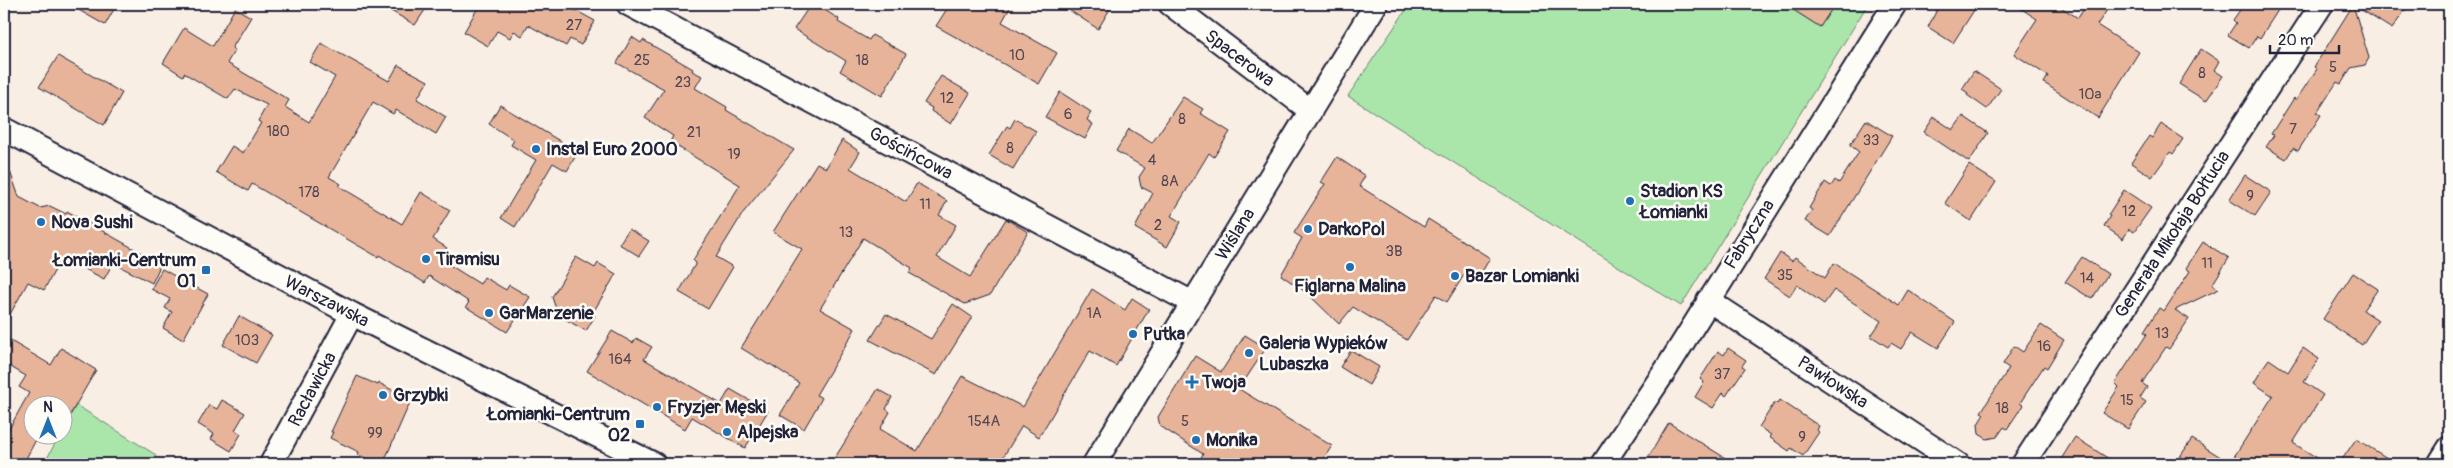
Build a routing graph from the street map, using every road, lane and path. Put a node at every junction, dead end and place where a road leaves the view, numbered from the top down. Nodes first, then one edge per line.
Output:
1 (628, 4) edge
2 (1170, 4) edge
3 (1376, 4) edge
4 (1895, 4) edge
5 (2322, 4) edge
6 (1311, 112) junction
7 (4, 129) edge
8 (1708, 300) junction
9 (1193, 303) junction
10 (352, 314) junction
11 (2449, 448) edge
12 (271, 464) edge
13 (654, 464) edge
14 (1094, 464) edge
15 (1603, 464) edge
16 (1958, 464) edge
17 (2023, 464) edge
18 (2439, 464) edge

1 - 9 street, Gościńcowa
2 - 6 street, Spacerowa
3 - 6 street, Wiślana
4 - 8 street, Fabryczna
5 - 17 street, Generała Mikołaja Bołtucia
6 - 9 street, Wiślana
7 - 10 street, Warszawska
8 - 15 street, Fabryczna
8 - 16 street, Pawłowska
9 - 14 street, Wiślana
10 - 12 street, Racławicka
10 - 13 street, Warszawska
11 - 18 street

